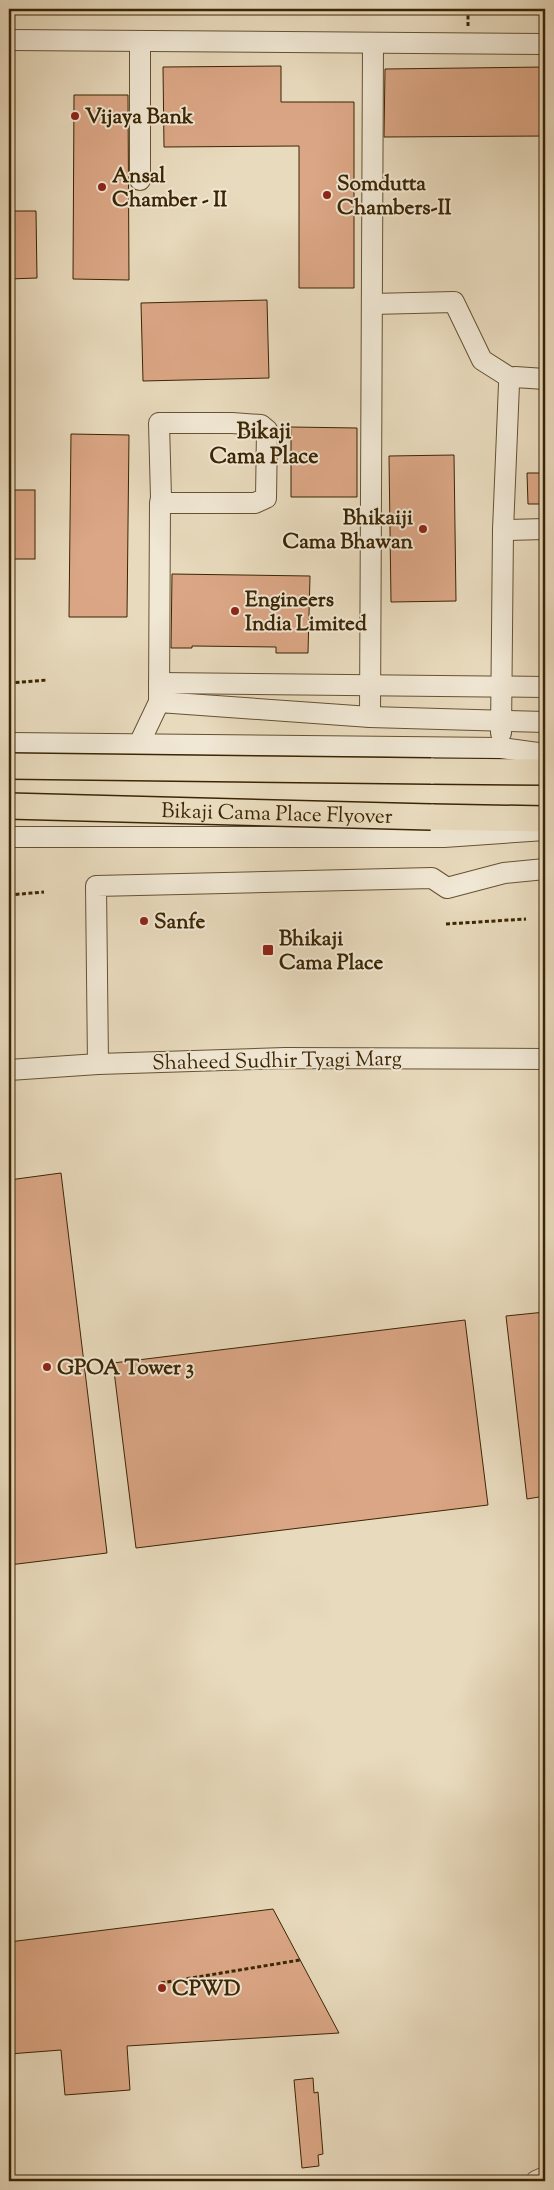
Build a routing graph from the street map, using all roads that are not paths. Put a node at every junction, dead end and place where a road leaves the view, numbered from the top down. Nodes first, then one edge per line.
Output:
1 (9, 40) edge
2 (140, 42) junction
3 (373, 44) junction
4 (545, 44) edge
5 (140, 180) dead end
6 (372, 304) junction
7 (512, 379) junction
8 (545, 379) edge
9 (160, 503) junction
10 (545, 529) edge
11 (503, 530) junction
12 (370, 685) junction
13 (502, 687) junction
14 (545, 687) edge
15 (159, 692) junction
16 (370, 717) junction
17 (501, 722) junction
18 (545, 722) edge
19 (9, 743) edge
20 (138, 744) junction
21 (501, 748) junction
22 (545, 754) edge
23 (9, 766) edge
24 (545, 772) edge
25 (9, 806) edge
26 (545, 819) edge
27 (545, 830) edge
28 (9, 837) edge
29 (545, 868) edge
30 (545, 1059) edge
31 (98, 1064) junction
32 (9, 1070) edge
33 (545, 2177) edge
34 (536, 2181) edge

1 - 2 street
2 - 3 street
2 - 5 street
3 - 4 street
3 - 6 street
6 - 7 street
6 - 12 street
7 - 8 street
7 - 11 street
9 - 9 street
9 - 15 street
10 - 11 street
11 - 13 street
12 - 13 street
12 - 15 street
12 - 16 street
13 - 14 street
13 - 17 street
15 - 16 street
15 - 20 street
16 - 17 street
17 - 18 street
17 - 21 street
19 - 20 street
20 - 21 street
21 - 22 street
23 - 24 main road, Bikaji Cama Place Flyover, bridge
25 - 26 main road, Bikaji Cama Place Flyover, bridge
27 - 28 street
29 - 31 street
30 - 31 street, Shaheed Sudhir Tyagi Marg
31 - 32 street, Shaheed Sudhir Tyagi Marg
33 - 34 street

